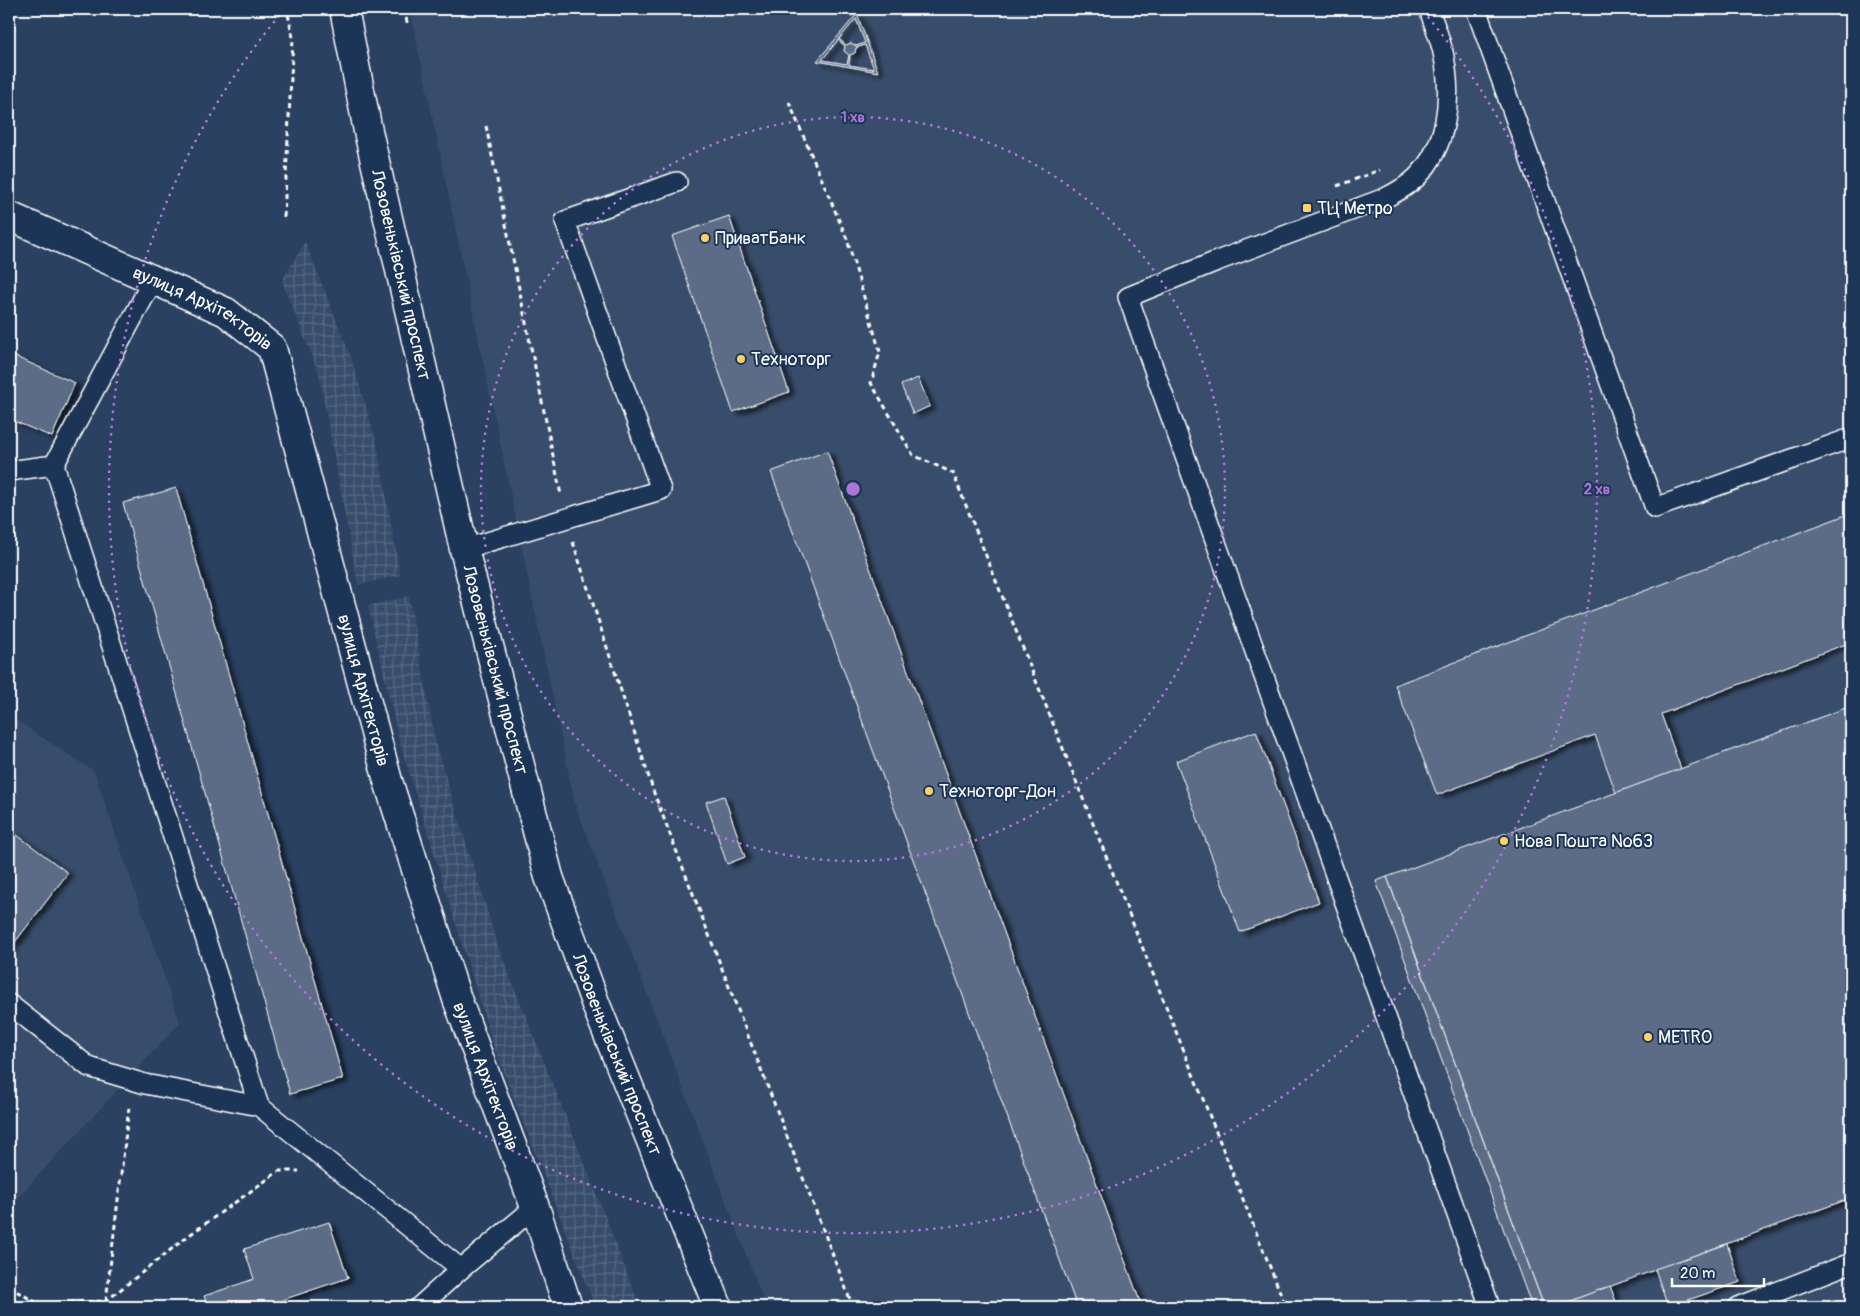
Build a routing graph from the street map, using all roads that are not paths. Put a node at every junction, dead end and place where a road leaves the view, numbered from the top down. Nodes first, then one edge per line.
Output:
1 (1429, 9) edge
2 (1476, 9) edge
3 (348, 14) edge
4 (677, 182) dead end
5 (9, 216) edge
6 (153, 280) junction
7 (1851, 438) edge
8 (54, 465) junction
9 (9, 471) edge
10 (464, 548) junction
11 (9, 1004) edge
12 (259, 1106) junction
13 (535, 1207) junction
14 (1851, 1262) edge
15 (461, 1269) junction
16 (420, 1307) edge
17 (568, 1307) edge
18 (718, 1307) edge
19 (1490, 1307) edge
20 (1738, 1307) edge

1 - 19 lane
2 - 7 lane
3 - 10 main road, Лозовеньківський проспект
4 - 10 lane
5 - 6 main road, вулиця Архітекторів
6 - 8 lane
6 - 13 main road, вулиця Архітекторів
8 - 9 lane
8 - 12 lane
10 - 18 main road, Лозовеньківський проспект
11 - 12 lane
12 - 15 lane
13 - 15 lane
13 - 17 main road, вулиця Архітекторів
14 - 20 lane
15 - 16 lane

